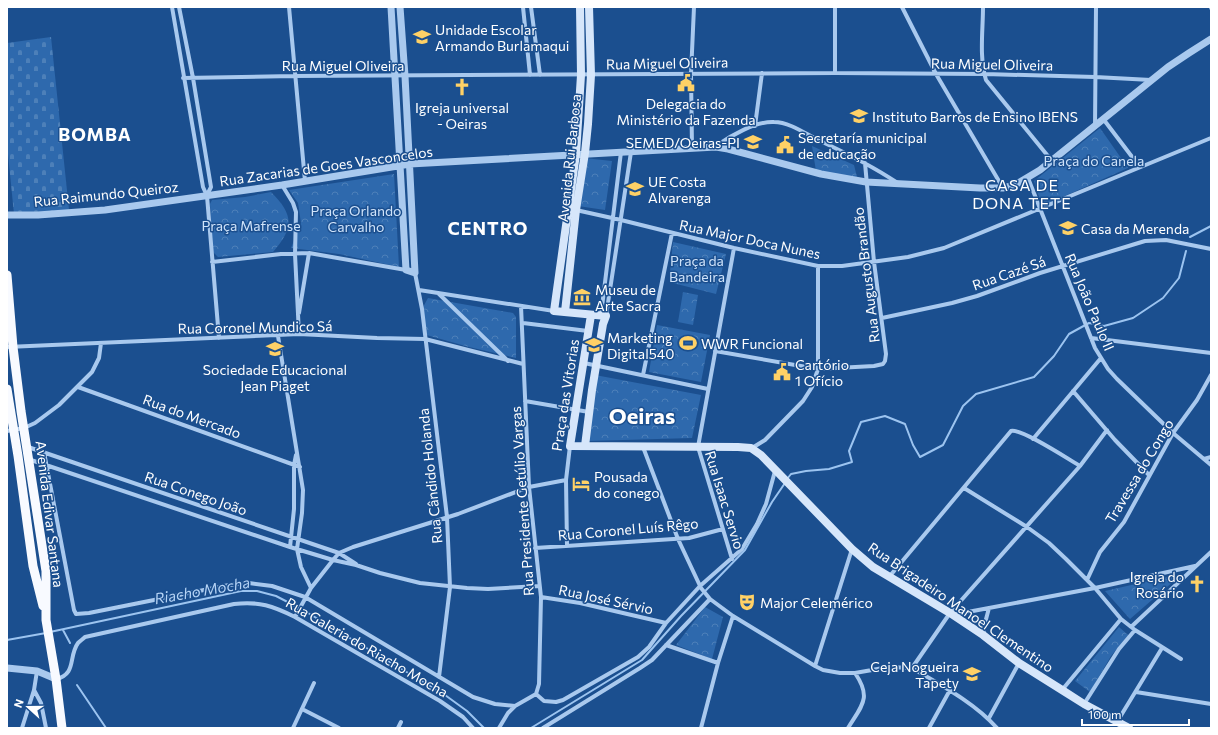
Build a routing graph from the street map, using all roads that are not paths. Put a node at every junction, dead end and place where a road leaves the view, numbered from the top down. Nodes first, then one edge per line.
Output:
1 (172, 7) edge
2 (179, 7) edge
3 (289, 7) edge
4 (391, 7) edge
5 (400, 7) edge
6 (523, 7) edge
7 (531, 7) edge
8 (580, 7) edge
9 (589, 7) edge
10 (694, 7) edge
11 (835, 7) edge
12 (902, 7) edge
13 (983, 7) edge
14 (1096, 7) edge
15 (1211, 39) edge
16 (762, 73) junction
17 (835, 73) junction
18 (691, 74) junction
19 (936, 74) junction
20 (985, 74) junction
21 (530, 75) junction
22 (540, 75) junction
23 (581, 75) junction
24 (591, 75) junction
25 (294, 76) junction
26 (395, 76) junction
27 (405, 76) junction
28 (1095, 77) junction
29 (183, 78) junction
30 (193, 78) junction
31 (1152, 80) junction
32 (1104, 120) junction
33 (755, 126) junction
34 (1095, 127) junction
35 (1211, 138) edge
36 (716, 147) junction
37 (692, 148) junction
38 (621, 152) junction
39 (631, 152) junction
40 (585, 153) junction
41 (576, 154) junction
42 (1052, 161) junction
43 (865, 163) junction
44 (410, 164) junction
45 (400, 166) junction
46 (1139, 166) junction
47 (1028, 178) junction
48 (305, 181) junction
49 (866, 182) junction
50 (900, 185) junction
51 (282, 186) junction
52 (1003, 188) junction
53 (207, 196) junction
54 (572, 209) junction
55 (1040, 209) junction
56 (7, 215) edge
57 (612, 218) junction
58 (621, 220) junction
59 (672, 233) junction
60 (734, 248) junction
61 (1211, 249) edge
62 (309, 253) junction
63 (295, 254) junction
64 (212, 262) junction
65 (874, 262) junction
66 (818, 266) junction
67 (1063, 266) junction
68 (406, 270) junction
69 (415, 273) junction
70 (7, 275) edge
71 (419, 290) junction
72 (438, 293) junction
73 (521, 306) junction
74 (554, 310) junction
75 (565, 312) junction
76 (591, 315) junction
77 (603, 318) junction
78 (882, 318) junction
79 (298, 321) junction
80 (523, 323) junction
81 (588, 331) junction
82 (299, 334) junction
83 (278, 336) junction
84 (219, 338) junction
85 (1091, 338) junction
86 (425, 339) junction
87 (101, 343) junction
88 (10, 347) edge
89 (715, 351) junction
90 (1211, 353) edge
91 (1101, 358) junction
92 (509, 361) junction
93 (584, 363) junction
94 (524, 364) junction
95 (596, 365) junction
96 (818, 370) junction
97 (643, 375) junction
98 (1211, 375) edge
99 (78, 387) junction
100 (7, 389) edge
101 (708, 390) junction
102 (1073, 391) junction
103 (525, 401) junction
104 (576, 410) junction
105 (588, 412) junction
106 (24, 428) junction
107 (10, 430) edge
108 (1107, 430) junction
109 (1173, 433) junction
110 (1033, 439) junction
111 (27, 446) junction
112 (570, 446) junction
113 (585, 446) junction
114 (643, 447) junction
115 (698, 447) junction
116 (752, 448) junction
117 (44, 452) junction
118 (296, 455) junction
119 (18, 456) junction
120 (1211, 457) edge
121 (29, 459) junction
122 (1204, 459) junction
123 (46, 464) junction
124 (294, 465) junction
125 (1211, 465) edge
126 (1080, 466) junction
127 (300, 467) junction
128 (777, 472) junction
129 (1149, 474) junction
130 (566, 480) junction
131 (529, 487) junction
132 (964, 488) junction
133 (164, 493) junction
134 (161, 503) junction
135 (447, 517) junction
136 (1027, 527) junction
137 (722, 529) junction
138 (292, 537) junction
139 (298, 539) junction
140 (678, 539) junction
141 (567, 546) junction
142 (290, 547) junction
143 (535, 548) junction
144 (297, 549) junction
145 (852, 549) junction
146 (1211, 552) edge
147 (339, 553) junction
148 (1207, 556) junction
149 (333, 560) junction
150 (732, 560) junction
151 (1211, 560) edge
152 (356, 565) junction
153 (1195, 566) junction
154 (889, 577) junction
155 (1087, 580) junction
156 (539, 586) junction
157 (450, 587) junction
158 (700, 587) junction
159 (310, 588) junction
160 (1095, 588) junction
161 (541, 597) junction
162 (708, 597) junction
163 (304, 598) junction
164 (989, 608) junction
165 (952, 614) junction
166 (295, 616) junction
167 (733, 616) junction
168 (1121, 619) junction
169 (46, 622) junction
170 (666, 623) junction
171 (1131, 627) junction
172 (1135, 630) junction
173 (983, 635) junction
174 (666, 646) junction
175 (1162, 648) junction
176 (1181, 659) dead end
177 (1019, 663) junction
178 (718, 664) junction
179 (815, 666) junction
180 (7, 668) edge
181 (912, 668) junction
182 (37, 671) junction
183 (855, 673) junction
184 (439, 677) junction
185 (56, 680) junction
186 (314, 683) dead end
187 (34, 690) junction
188 (950, 690) junction
189 (1062, 690) junction
190 (1136, 692) junction
191 (536, 694) junction
192 (1084, 704) junction
193 (1211, 704) edge
194 (515, 706) junction
195 (302, 709) junction
196 (989, 718) junction
197 (401, 722) dead end
198 (1117, 722) junction
199 (22, 728) edge
200 (46, 728) edge
201 (62, 728) edge
202 (293, 728) edge
203 (339, 728) edge
204 (398, 728) edge
205 (473, 728) edge
206 (499, 728) edge
207 (543, 728) edge
208 (701, 728) edge
209 (848, 728) edge
210 (929, 728) edge
211 (997, 728) edge
212 (1129, 728) edge

1 - 29 street
2 - 30 street
3 - 25 street
4 - 26 street
5 - 27 street
6 - 21 street
7 - 22 street
8 - 23 main road, Avenida Rui Barbosa
9 - 24 main road, Avenida Rui Barbosa
10 - 18 street
11 - 17 street
12 - 19 street
13 - 20 street
14 - 28 street
15 - 31 street, Rua Zacarias de Goes Vasconcelos
16 - 17 street, Rua Miguel Oliveira
16 - 18 street, Rua Miguel Oliveira
16 - 33 street
17 - 19 street, Rua Miguel Oliveira
18 - 24 street, Rua Miguel Oliveira
18 - 37 street
19 - 20 street, Rua Miguel Oliveira
19 - 52 street
20 - 28 street, Rua Miguel Oliveira
20 - 42 street
21 - 22 street, Rua Miguel Oliveira
21 - 27 street, Rua Miguel Oliveira
22 - 23 street, Rua Miguel Oliveira
23 - 24 street, Rua Miguel Oliveira
23 - 41 main road, Avenida Rui Barbosa
24 - 40 main road, Avenida Rui Barbosa
25 - 26 street, Rua Miguel Oliveira
25 - 30 street, Rua Miguel Oliveira
25 - 48 street
26 - 27 street, Rua Miguel Oliveira
26 - 45 street
27 - 44 street
28 - 31 street, Rua Miguel Oliveira
28 - 34 street
29 - 30 street, Rua Miguel Oliveira
29 - 53 street
30 - 53 street
31 - 32 street, Rua Zacarias de Goes Vasconcelos
32 - 34 street, Rua Zacarias de Goes Vasconcelos
32 - 46 street
33 - 36 street
33 - 43 street
34 - 42 street, Rua Zacarias de Goes Vasconcelos
35 - 46 street, Rua Major Doca Nunes
36 - 37 street, Rua Zacarias de Goes Vasconcelos
36 - 49 street, Rua Zacarias de Goes Vasconcelos
37 - 39 street, Rua Zacarias de Goes Vasconcelos
38 - 39 street, Rua Zacarias de Goes Vasconcelos
38 - 40 street, Rua Zacarias de Goes Vasconcelos
38 - 57 street
39 - 58 street
40 - 41 street, Rua Zacarias de Goes Vasconcelos
40 - 54 main road, Avenida Rui Barbosa
41 - 44 street, Rua Zacarias de Goes Vasconcelos
41 - 54 main road, Avenida Rui Barbosa
42 - 47 street, Rua Zacarias de Goes Vasconcelos
43 - 49 street, Rua Augusto Brandão
43 - 50 street
44 - 45 street, Rua Zacarias de Goes Vasconcelos
44 - 69 street
45 - 48 street, Rua Zacarias de Goes Vasconcelos
45 - 68 street
46 - 55 street, Rua Major Doca Nunes
47 - 52 street, Rua Zacarias de Goes Vasconcelos
47 - 55 street, Rua João Paulo II
48 - 51 street, Rua Zacarias de Goes Vasconcelos
49 - 50 street, Rua Zacarias de Goes Vasconcelos
49 - 65 street, Rua Augusto Brandão
50 - 52 street, Rua Zacarias de Goes Vasconcelos
51 - 53 street, Rua Zacarias de Goes Vasconcelos
51 - 63 street
53 - 56 street, Rua Raimundo Queiroz
53 - 64 street
54 - 57 street, Rua Major Doca Nunes
54 - 74 main road, Avenida Rui Barbosa
54 - 75 main road, Avenida Rui Barbosa
55 - 65 street, Rua Major Doca Nunes
55 - 67 street, Rua João Paulo II
57 - 58 street, Rua Major Doca Nunes
57 - 77 street
58 - 59 street, Rua Major Doca Nunes
58 - 77 street
59 - 60 street, Rua Major Doca Nunes
59 - 97 street
60 - 66 street, Rua Major Doca Nunes
60 - 89 street
61 - 67 street, Rua Cazé Sá
62 - 63 street
62 - 68 street
62 - 79 street
63 - 64 street
63 - 79 street
64 - 84 street
65 - 66 street, Rua Major Doca Nunes
65 - 78 street, Rua Augusto Brandão
66 - 96 street
67 - 78 street, Rua Cazé Sá
67 - 85 street, Rua João Paulo II
68 - 69 street
69 - 71 street, Rua Cândido Holanda
70 - 88 highway, Avenida Edivar Santana
71 - 72 street
71 - 86 street, Rua Cândido Holanda
72 - 73 street
72 - 92 street
73 - 74 street
73 - 80 street, Rua Presidente Getúlio Vargas
74 - 75 main road
75 - 76 main road
76 - 77 main road
76 - 81 main road, Praça das Vitorias
77 - 95 main road
78 - 96 street, Rua Augusto Brandão
79 - 82 street
80 - 81 street
80 - 94 street, Rua Presidente Getúlio Vargas
81 - 93 main road, Praça das Vitorias
82 - 83 street, Rua Coronel Mundico Sá
82 - 86 street, Rua Coronel Mundico Sá
83 - 84 street, Rua Coronel Mundico Sá
83 - 118 street
84 - 87 street, Rua Coronel Mundico Sá
85 - 90 street
85 - 91 street, Rua João Paulo II
86 - 92 street, Rua Coronel Mundico Sá
86 - 135 street, Rua Cândido Holanda
87 - 88 street, Rua Coronel Mundico Sá
87 - 99 street
88 - 106 highway, Avenida Edivar Santana
89 - 96 street
89 - 101 street
91 - 102 street
91 - 109 street, Rua João Paulo II
92 - 94 street, Rua Coronel Mundico Sá
93 - 95 street
93 - 104 main road, Praça das Vitorias
94 - 103 street, Rua Presidente Getúlio Vargas
95 - 97 street
95 - 105 main road
96 - 116 street
97 - 101 street
98 - 109 street, Travessa do Congo
99 - 106 street
99 - 124 street, Rua do Mercado
100 - 107 highway, Avenida Edivar Santana
101 - 115 street
102 - 108 street
102 - 110 street
103 - 104 street
103 - 131 street, Rua Presidente Getúlio Vargas
104 - 105 street
104 - 112 main road, Praça das Vitorias
105 - 113 main road
106 - 107 street
106 - 111 highway, Avenida Edivar Santana
107 - 119 highway, Avenida Edivar Santana
108 - 126 street
108 - 129 street
109 - 122 street, Rua João Paulo II
109 - 129 street, Travessa do Congo
110 - 126 street
110 - 132 street
111 - 117 street, Rua Conego João
111 - 121 highway, Avenida Edivar Santana
112 - 113 main road
112 - 130 street, Praça das Vitorias
113 - 114 main road
114 - 115 main road
114 - 140 street
115 - 116 main road
115 - 137 street, Rua Isaac Servio
116 - 128 main road, Rua Brigadeiro Manoel Clementino
117 - 123 street
117 - 133 street, Rua Conego João
118 - 124 street
118 - 127 street
119 - 121 street, Rua Conego João
119 - 169 highway, Avenida Edivar Santana
120 - 122 street
121 - 123 street, Rua Conego João
121 - 169 highway, Avenida Edivar Santana
122 - 125 street, Rua João Paulo II
123 - 134 street, Rua Conego João
123 - 163 street, Rua Galeria do Riacho Mocha
124 - 127 street, Rua do Mercado
124 - 138 street
126 - 136 street
127 - 139 street
128 - 145 main road, Rua Brigadeiro Manoel Clementino
128 - 150 street
129 - 155 street, Travessa do Congo
130 - 131 street
130 - 141 street, Praça das Vitorias
131 - 135 street
131 - 143 street, Rua Presidente Getúlio Vargas
132 - 136 street
132 - 154 street
133 - 134 street
133 - 138 street, Rua Conego João
134 - 142 street, Rua Conego João
135 - 147 street
135 - 157 street, Rua Cândido Holanda
136 - 155 street
136 - 165 street
137 - 140 street, Rua Coronel Luís Rêgo
137 - 150 street, Rua Isaac Servio
138 - 139 street, Rua Conego João
138 - 142 street
139 - 144 street
139 - 147 street, Rua Conego João
140 - 141 street, Rua Coronel Luís Rêgo
140 - 158 street
141 - 143 street, Rua Coronel Luís Rêgo
142 - 144 street, Rua Conego João
143 - 156 street, Rua Presidente Getúlio Vargas
144 - 149 street, Rua Conego João
144 - 159 street
145 - 154 main road, Rua Brigadeiro Manoel Clementino
145 - 179 street
146 - 148 street
147 - 149 street
147 - 152 street, Rua Conego João
148 - 151 street
148 - 153 street
149 - 152 street, Rua Conego João
149 - 159 street
150 - 158 street
152 - 157 street, Rua Conego João
153 - 160 street
153 - 171 street
154 - 165 main road, Rua Brigadeiro Manoel Clementino
155 - 160 street
156 - 157 street, Rua Conego João
156 - 161 street, Rua Presidente Getúlio Vargas
157 - 184 street, Rua Cândido Holanda
158 - 162 street
158 - 170 street
159 - 163 street
160 - 164 street
160 - 168 street
161 - 170 street, Rua José Sérvio
161 - 191 street, Rua Presidente Getúlio Vargas
162 - 167 street
162 - 174 street
163 - 166 street
163 - 184 street, Rua Galeria do Riacho Mocha
164 - 165 street
164 - 173 street
165 - 173 main road, Rua Brigadeiro Manoel Clementino
165 - 181 street
166 - 185 street, Rua Galeria do Riacho Mocha
166 - 205 street, Rua Galeria do Riacho Mocha
167 - 178 street
167 - 179 street
168 - 171 street
168 - 189 street
169 - 185 highway
170 - 191 street
171 - 172 street
172 - 175 street
172 - 192 street
173 - 177 main road, Rua Brigadeiro Manoel Clementino
174 - 178 street
174 - 207 street
175 - 176 street
175 - 190 street
177 - 189 main road, Rua Brigadeiro Manoel Clementino
177 - 196 street
178 - 208 street
179 - 183 street
180 - 182 street
181 - 183 street
181 - 188 street
182 - 185 street
182 - 187 street
183 - 209 street
184 - 194 street, Rua Galeria do Riacho Mocha
185 - 201 highway
186 - 195 street
187 - 199 street
187 - 200 street
188 - 196 street
188 - 210 street
189 - 192 main road, Rua Brigadeiro Manoel Clementino
190 - 193 street
190 - 198 street
191 - 194 street
192 - 198 main road, Rua Brigadeiro Manoel Clementino
194 - 206 street
195 - 202 street
195 - 203 street
196 - 211 street
197 - 204 street
198 - 212 main road, Rua Brigadeiro Manoel Clementino

